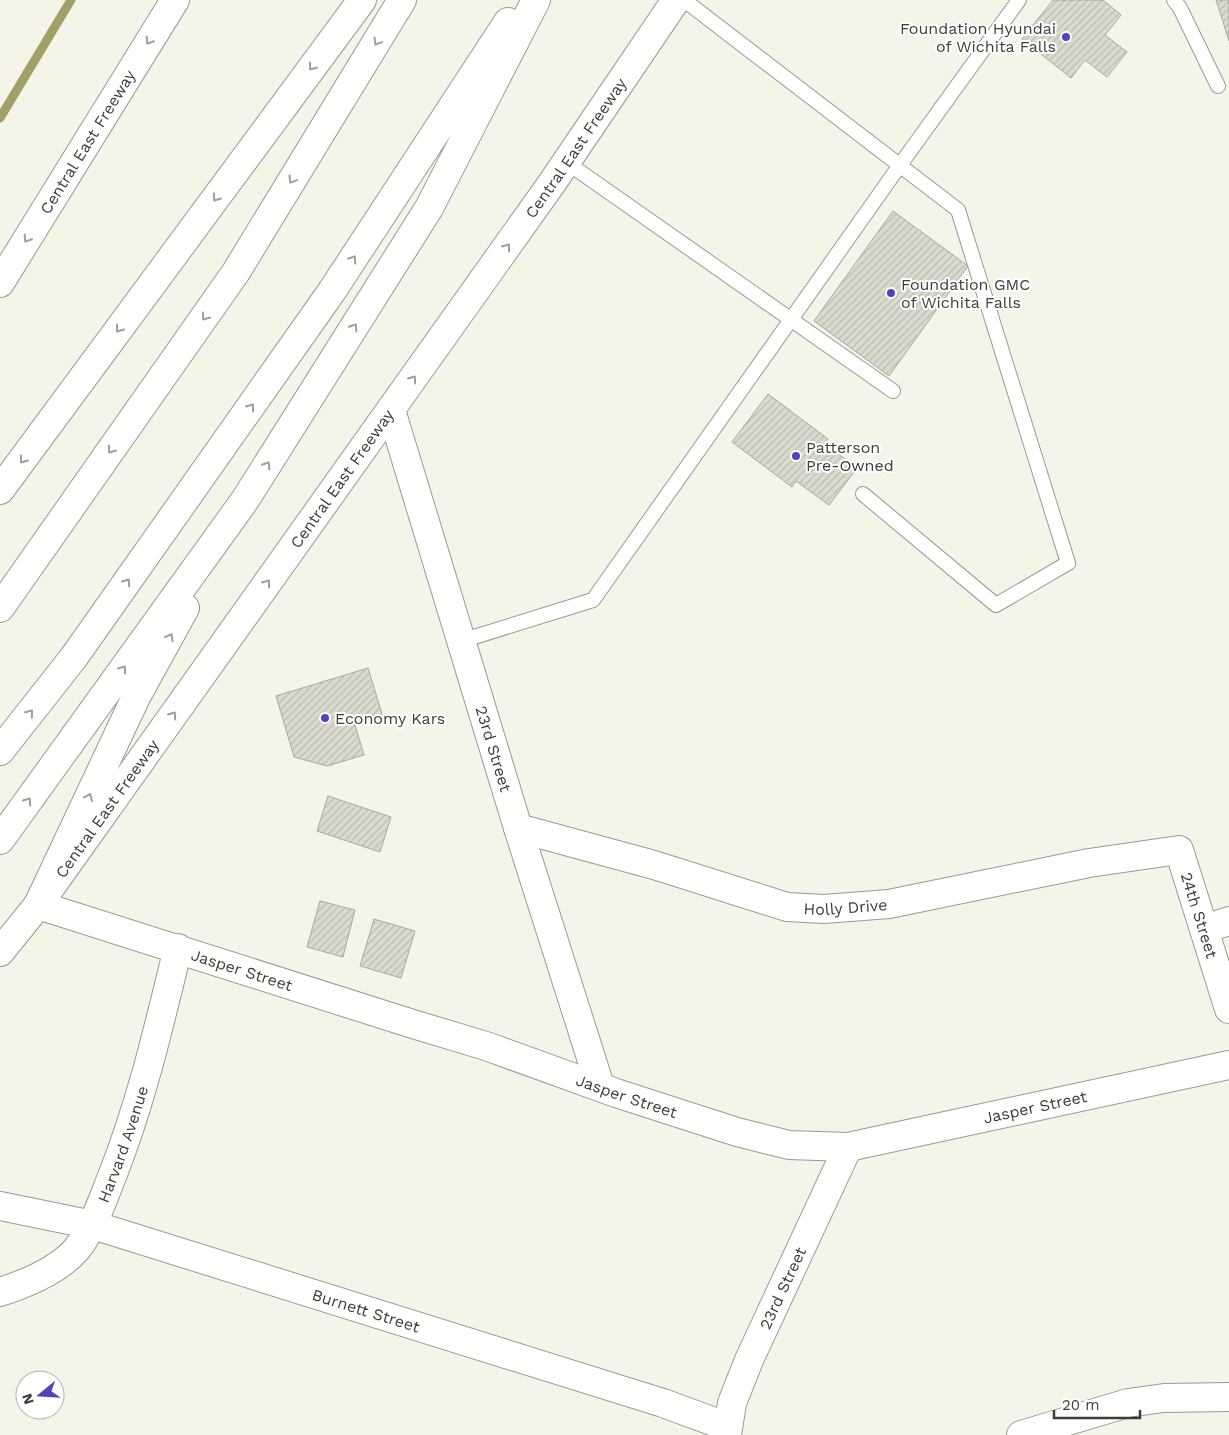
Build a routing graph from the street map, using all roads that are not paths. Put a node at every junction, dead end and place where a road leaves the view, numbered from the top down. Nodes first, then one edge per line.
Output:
1 (175, 0) edge
2 (362, 0) edge
3 (402, 0) edge
4 (522, 0) edge
5 (536, 0) edge
6 (676, 0) edge
7 (684, 0) edge
8 (1019, 0) edge
9 (1174, 0) edge
10 (1218, 86) dead end
11 (566, 162) junction
12 (900, 164) junction
13 (0, 283) edge
14 (792, 320) junction
15 (893, 391) dead end
16 (391, 410) junction
17 (0, 490) edge
18 (863, 494) dead end
19 (245, 500) junction
20 (0, 608) edge
21 (461, 642) junction
22 (0, 751) edge
23 (518, 828) junction
24 (0, 840) edge
25 (1179, 850) joint
26 (38, 905) junction
27 (1216, 925) edge
28 (178, 948) junction
29 (0, 952) edge
30 (1229, 1010) edge
31 (1229, 1066) edge
32 (600, 1086) junction
33 (848, 1147) junction
34 (0, 1206) edge
35 (93, 1225) junction
36 (0, 1292) edge
37 (1229, 1396) edge
38 (728, 1431) edge
39 (1021, 1435) edge

1 -> 13 main road, Central East Freeway
2 -> 17 main road
3 -> 20 main road
22 -> 4 main road
19 -> 5 main road
6 - 11 main road, Central East Freeway
7 - 12 lane
8 - 12 lane
9 - 10 lane
11 - 14 lane
16 -> 11 main road, Central East Freeway
12 - 14 lane
12 - 18 lane
14 - 15 lane
14 - 21 lane
16 - 21 main road, 23rd Street
26 -> 16 main road, Central East Freeway
24 -> 19 main road
26 -> 19 main road
21 - 23 main road, 23rd Street
23 - 25 main road, Holly Drive
23 - 32 main road, 23rd Street
25 - 27 main road, 24th Street
26 - 28 main road, Jasper Street
26 - 29 main road, Central East Freeway
27 - 30 main road, 24th Street
28 - 32 main road, Jasper Street
28 - 35 main road, Harvard Avenue
31 - 33 main road, Jasper Street
32 - 33 main road, Jasper Street
33 - 38 main road, 23rd Street
34 - 35 main road, Burnett Street
35 - 36 main road, Harvard Avenue
35 - 38 main road, Burnett Street
37 - 39 main road

